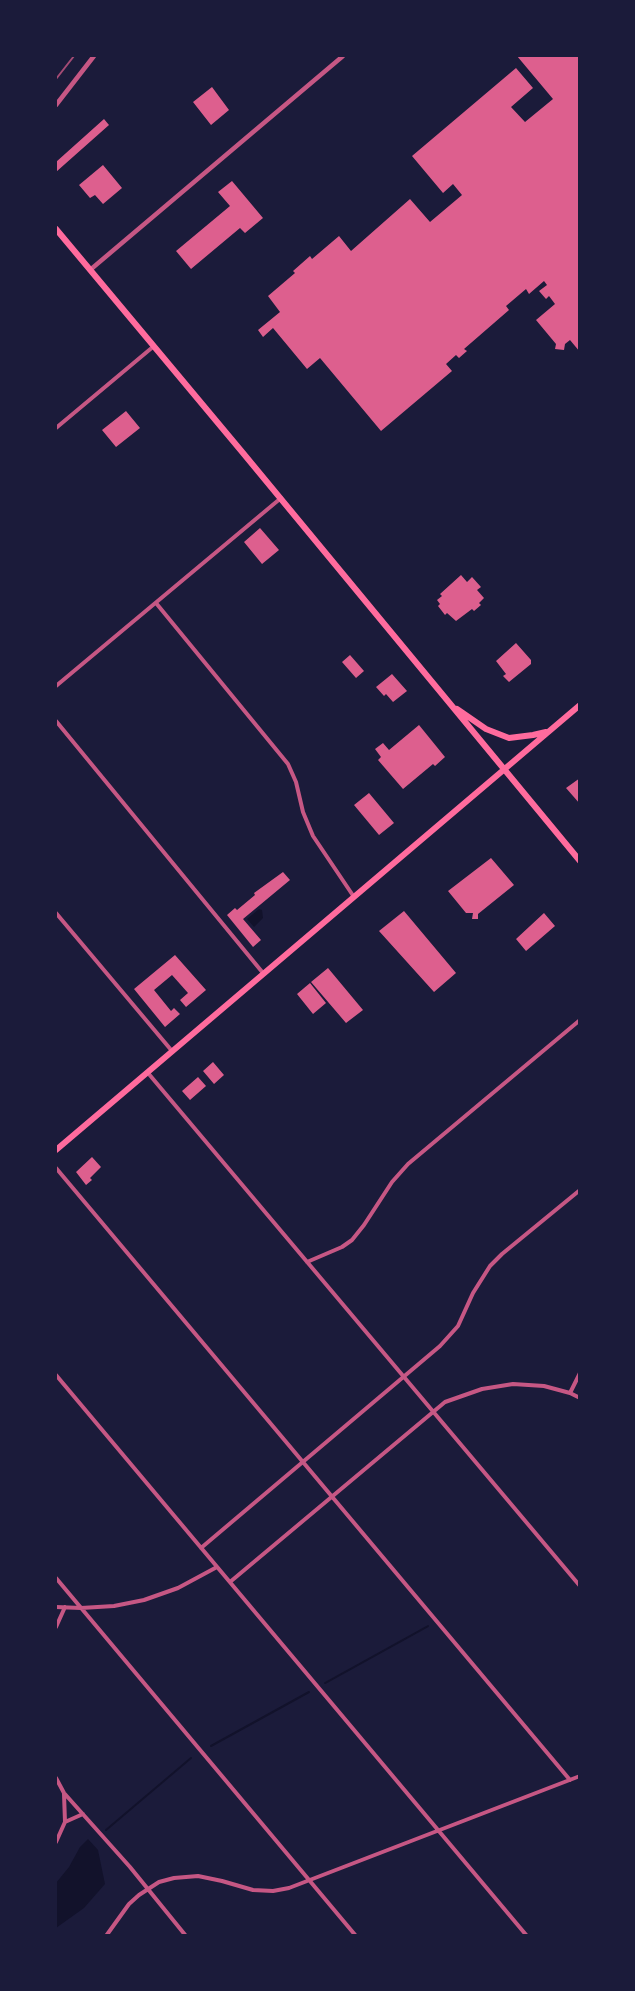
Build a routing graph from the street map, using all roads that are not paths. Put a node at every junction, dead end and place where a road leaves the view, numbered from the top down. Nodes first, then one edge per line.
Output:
1 (94, 56) edge
2 (343, 56) edge
3 (56, 105) edge
4 (56, 229) edge
5 (90, 270) junction
6 (154, 346) junction
7 (56, 428) edge
8 (281, 498) junction
9 (156, 603) junction
10 (56, 686) edge
11 (446, 699) junction
12 (579, 705) edge
13 (56, 722) edge
14 (549, 730) junction
15 (503, 768) junction
16 (579, 861) edge
17 (355, 897) junction
18 (56, 913) edge
19 (264, 974) junction
20 (579, 1020) edge
21 (172, 1052) junction
22 (147, 1072) junction
23 (56, 1150) edge
24 (56, 1168) edge
25 (579, 1190) edge
26 (307, 1262) junction
27 (579, 1373) edge
28 (56, 1375) edge
29 (405, 1377) junction
30 (570, 1392) junction
31 (579, 1398) edge
32 (434, 1411) junction
33 (303, 1462) junction
34 (332, 1497) junction
35 (201, 1548) junction
36 (217, 1567) junction
37 (56, 1578) edge
38 (230, 1582) junction
39 (579, 1586) edge
40 (56, 1607) edge
41 (65, 1607) junction
42 (81, 1608) junction
43 (56, 1626) edge
44 (579, 1776) edge
45 (56, 1778) edge
46 (570, 1780) junction
47 (64, 1793) junction
48 (82, 1814) junction
49 (65, 1822) junction
50 (439, 1831) junction
51 (56, 1842) edge
52 (310, 1880) junction
53 (148, 1889) junction
54 (106, 1935) edge
55 (186, 1935) edge
56 (356, 1935) edge
57 (528, 1935) edge

1 - 3 street
2 - 5 street
4 - 5 main road
5 - 6 main road
6 - 7 street
6 - 8 main road
8 - 9 street
8 - 11 main road
9 - 10 street
9 - 17 street
11 - 14 main road
11 - 15 main road
12 - 14 main road
13 - 19 street
14 - 15 main road
15 - 16 main road
15 - 17 main road
17 - 19 main road
18 - 21 street
19 - 21 main road
20 - 26 street
21 - 22 main road
22 - 23 main road
22 - 26 street
24 - 33 street
25 - 29 street
26 - 29 street
27 - 30 street
28 - 35 street
29 - 32 street
29 - 33 street
30 - 31 street
30 - 32 street
32 - 34 street
32 - 39 street
33 - 34 street
33 - 35 street
34 - 38 street
34 - 46 street
35 - 36 street
36 - 38 street
36 - 42 street
37 - 42 street
38 - 50 street
40 - 41 street
41 - 42 street
41 - 43 street
42 - 52 street
44 - 46 street
45 - 47 street
46 - 50 street
47 - 48 street
47 - 49 street
48 - 49 street
48 - 53 street
49 - 51 street
50 - 52 street
50 - 57 street
52 - 53 street
52 - 56 street
53 - 54 street
53 - 55 street

